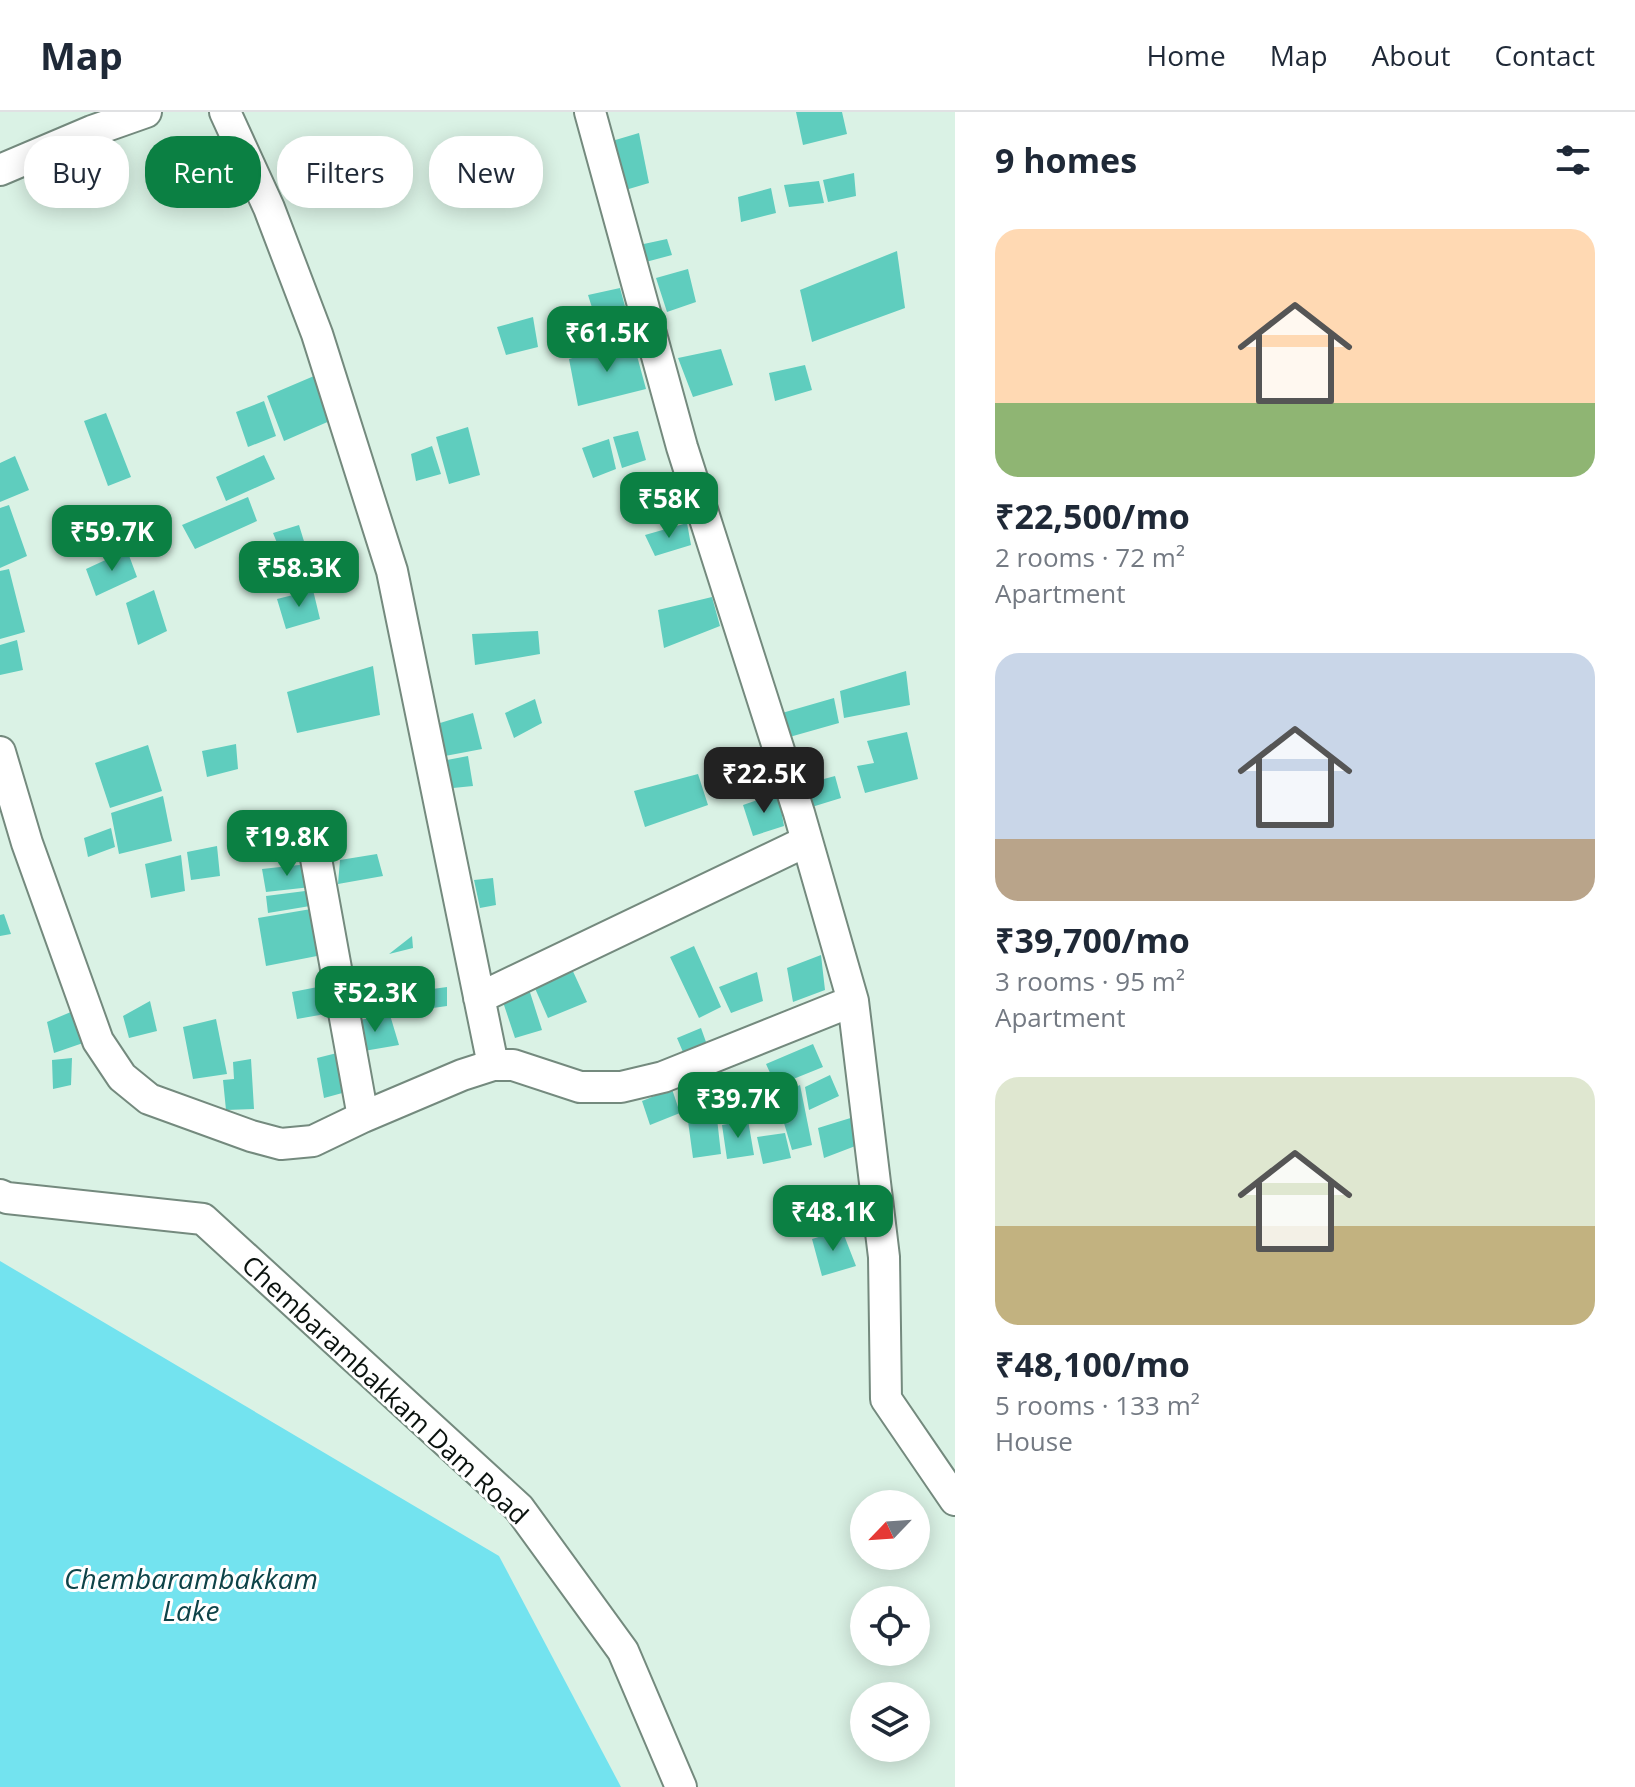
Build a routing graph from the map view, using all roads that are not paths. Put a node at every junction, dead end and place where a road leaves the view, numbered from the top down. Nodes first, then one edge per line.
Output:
1 (146, 112) edge
2 (225, 112) edge
3 (590, 112) edge
4 (0, 170) edge
5 (0, 752) edge
6 (311, 831) dead end
7 (807, 841) junction
8 (479, 998) junction
9 (853, 1001) junction
10 (493, 1065) junction
11 (363, 1117) junction
12 (0, 1195) edge
13 (955, 1500) edge
14 (681, 1787) edge

1 - 4 street
2 - 8 street
3 - 7 street
5 - 11 street
6 - 11 street
7 - 8 street
7 - 9 street
8 - 10 street
9 - 10 street
9 - 13 street
10 - 11 street
12 - 14 street, Chembarambakkam Dam Road

